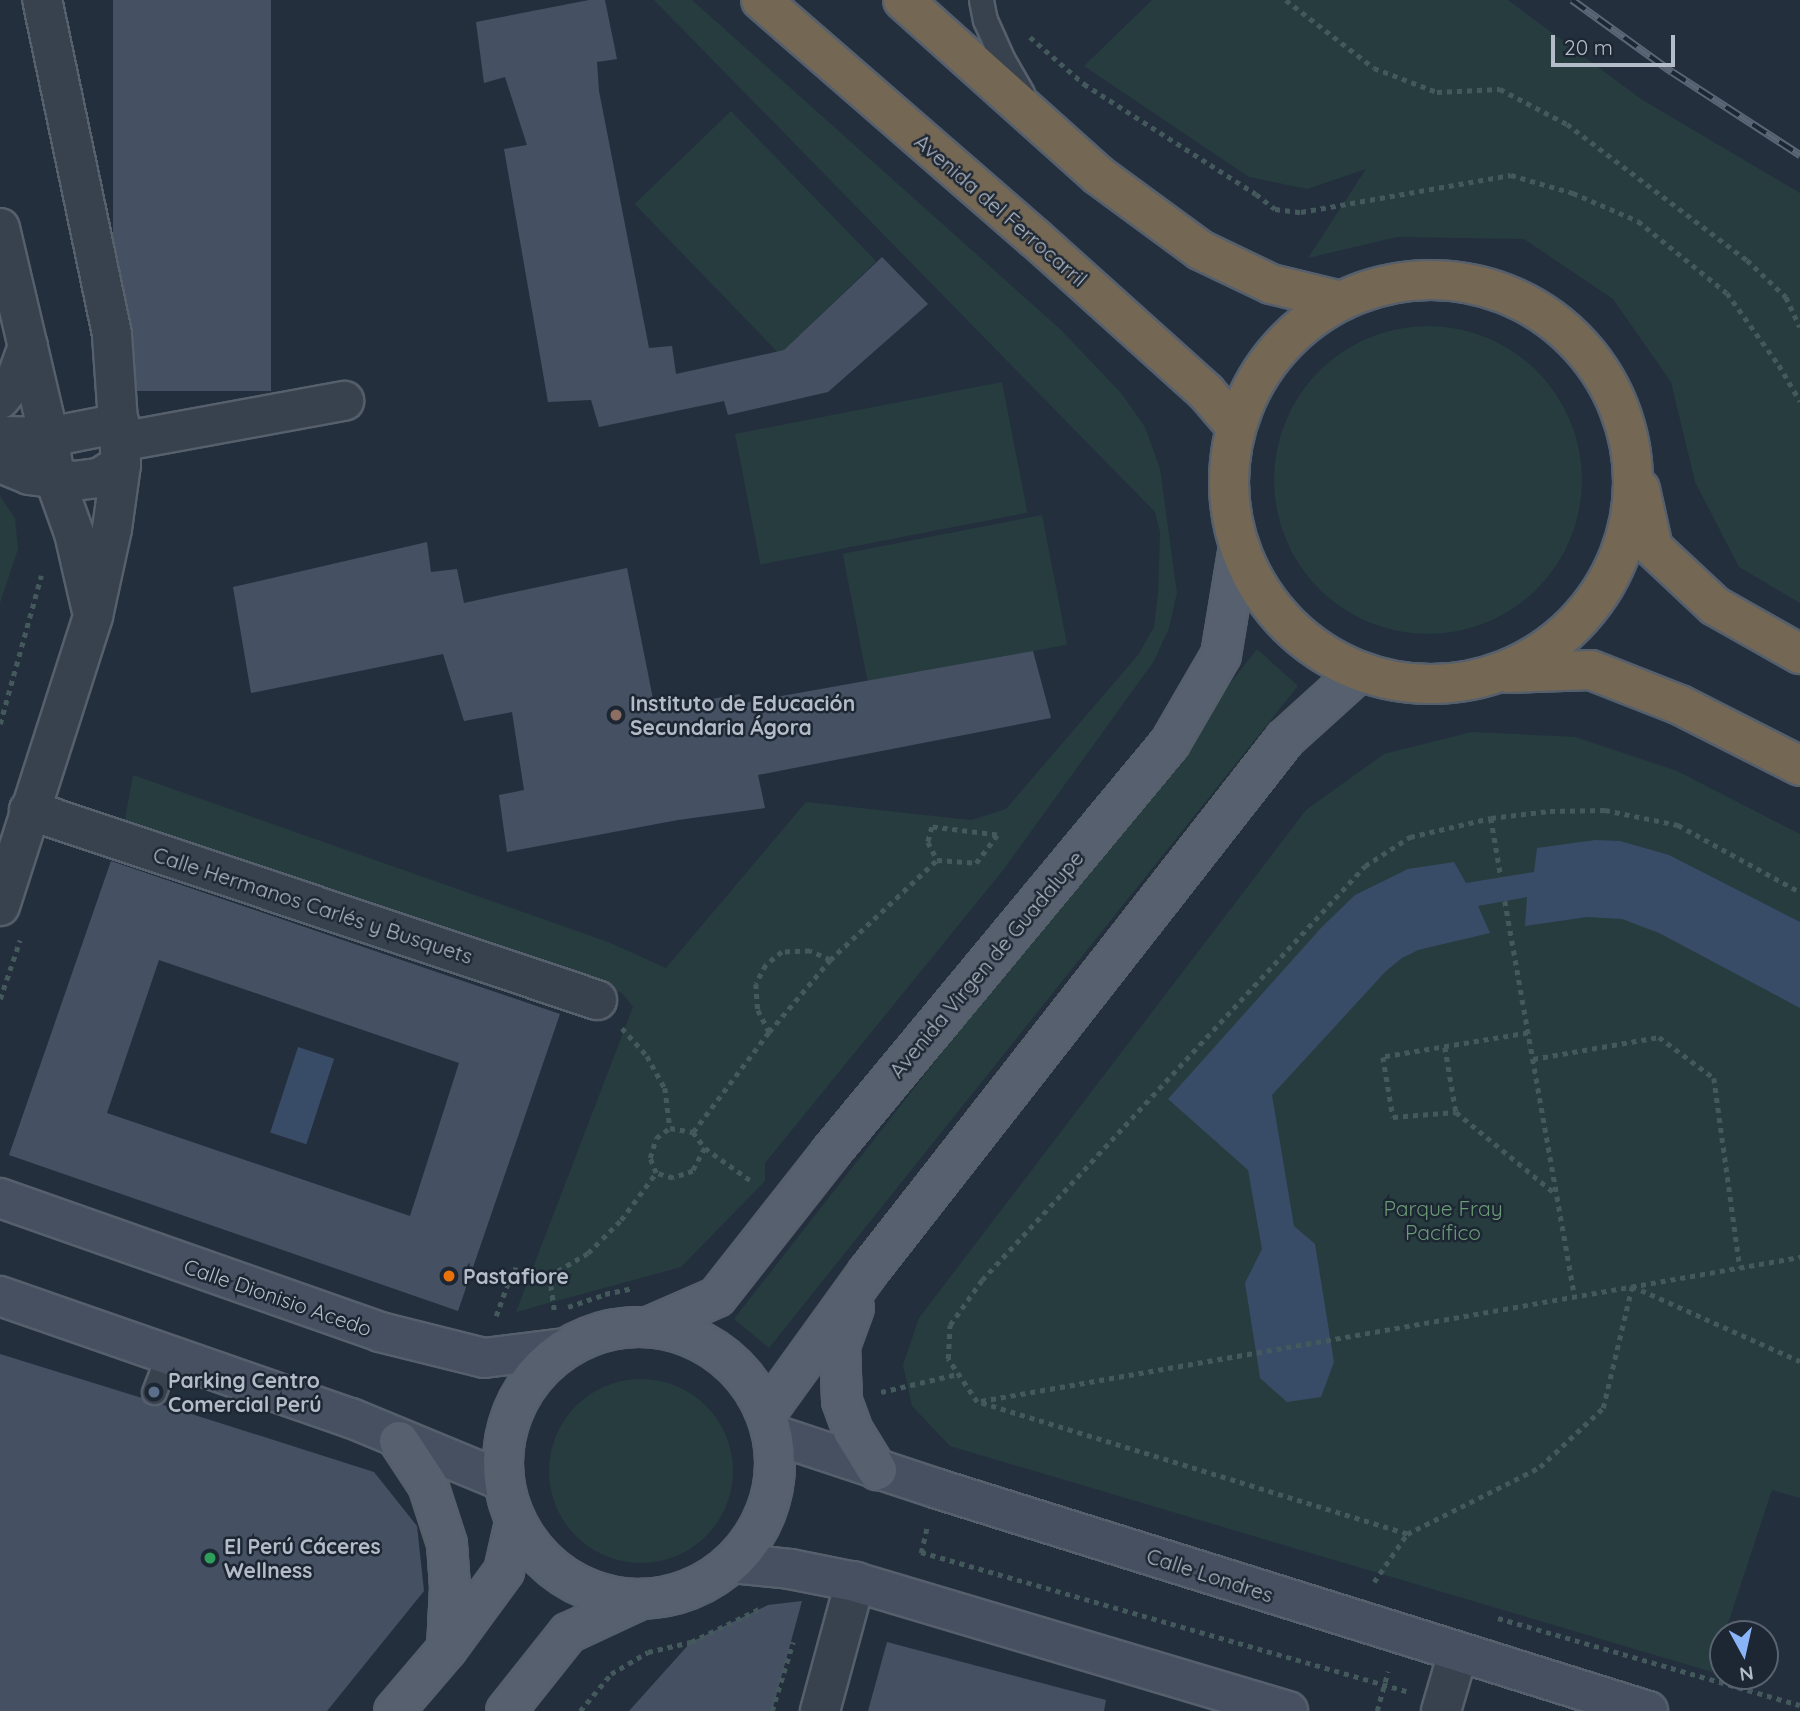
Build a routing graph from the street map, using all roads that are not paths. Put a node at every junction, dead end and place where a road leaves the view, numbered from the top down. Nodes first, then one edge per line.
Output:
1 (42, 0) edge
2 (761, 0) edge
3 (903, 0) edge
4 (981, 0) edge
5 (1044, 128) junction
6 (0, 228) edge
7 (1341, 301) junction
8 (28, 346) junction
9 (0, 400) edge
10 (344, 401) dead end
11 (1236, 427) junction
12 (0, 436) edge
13 (49, 437) junction
14 (1630, 440) junction
15 (120, 443) junction
16 (0, 463) edge
17 (55, 480) junction
18 (1238, 546) junction
19 (93, 616) junction
20 (1800, 654) edge
21 (1359, 672) junction
22 (1496, 674) junction
23 (1800, 766) edge
24 (29, 810) junction
25 (0, 906) edge
26 (597, 1000) road end
27 (0, 1198) edge
28 (868, 1272) junction
29 (0, 1296) edge
30 (651, 1326) junction
31 (553, 1333) junction
32 (169, 1353) junction
33 (154, 1392) dead end
34 (771, 1423) junction
35 (399, 1441) junction
36 (877, 1470) junction
37 (503, 1481) junction
38 (515, 1522) junction
39 (732, 1563) junction
40 (855, 1583) junction
41 (641, 1599) junction
42 (447, 1649) junction
43 (1458, 1653) junction
44 (394, 1711) edge
45 (506, 1711) edge
46 (820, 1711) edge
47 (1288, 1711) edge
48 (1441, 1711) edge
49 (1648, 1711) edge

1 - 15 street
2 - 11 highway, Avenida del Ferrocarril
3 - 5 highway
4 - 5 lane
5 - 7 highway
6 - 8 street
7 - 11 highway
7 - 14 highway
8 - 9 street
8 - 13 street
10 - 15 street
11 - 18 highway
12 - 13 street
13 - 15 street
13 - 17 street
14 - 20 highway
14 - 22 highway
15 - 17 street
15 - 19 street
16 - 17 street
17 - 19 street
18 - 21 highway
18 - 30 main road, Avenida Virgen de Guadalupe
19 - 24 street
21 - 22 highway
21 - 28 main road
22 - 23 highway
24 - 25 street
24 - 26 street, Calle Hermanos Carlés y Busquets
27 - 31 main road, Calle Dionisio Acedo
28 - 34 main road
28 - 36 main road
29 - 32 main road
30 - 31 main road
30 - 34 main road
31 - 37 main road
32 - 33 lane
32 - 35 main road
34 - 36 main road, Calle Londres
34 - 39 main road
35 - 37 main road
35 - 42 main road
36 - 43 main road, Calle Londres
37 - 38 main road
38 - 41 main road
38 - 42 main road
39 - 40 main road
39 - 41 main road
40 - 46 street
40 - 47 main road
41 - 45 main road
42 - 44 main road
43 - 48 street
43 - 49 main road, Calle Londres

